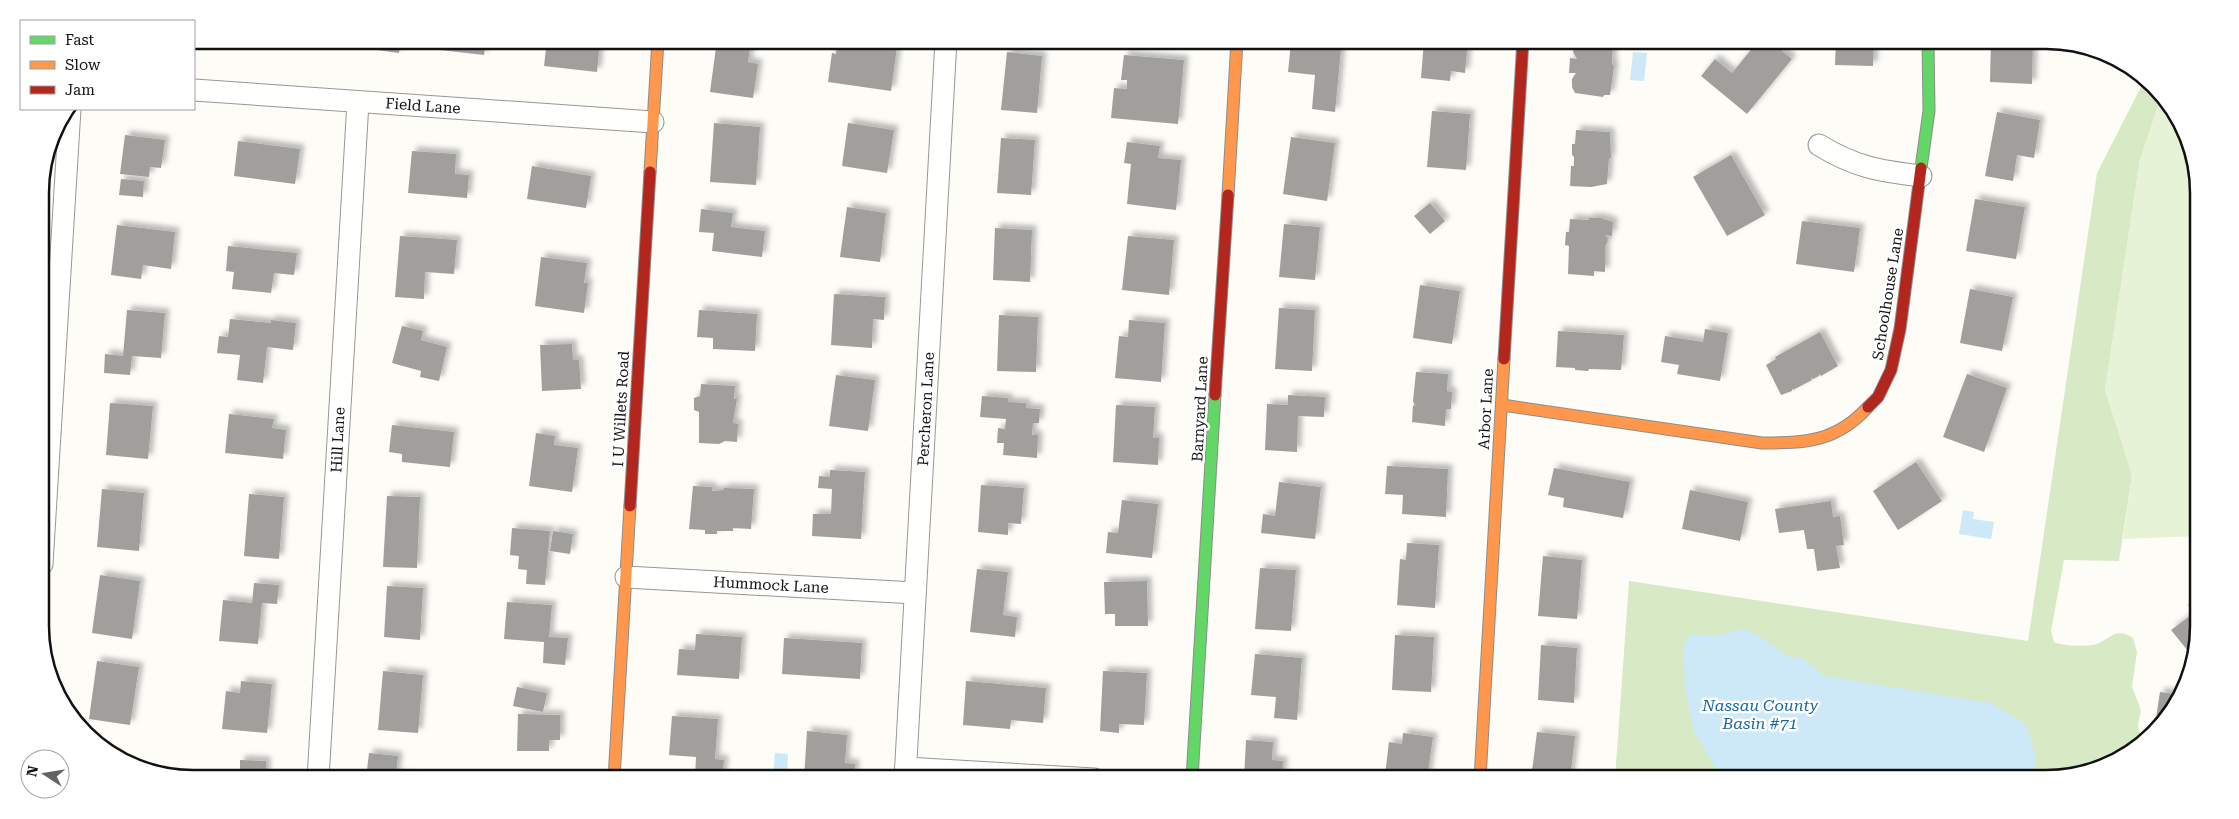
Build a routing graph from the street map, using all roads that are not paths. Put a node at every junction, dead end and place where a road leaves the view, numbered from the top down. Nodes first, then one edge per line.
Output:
1 (657, 49) edge
2 (946, 49) edge
3 (1236, 49) edge
4 (1522, 49) edge
5 (1928, 49) edge
6 (195, 90) edge
7 (358, 102) junction
8 (69, 119) edge
9 (653, 122) junction
10 (1819, 145) dead end
11 (1920, 176) junction
12 (1502, 405) junction
13 (49, 450) edge
14 (626, 577) junction
15 (916, 593) junction
16 (319, 770) edge
17 (615, 770) edge
18 (905, 770) edge
19 (1193, 770) edge
20 (1481, 770) edge

1 - 9 street, I U Willets Road
2 - 15 street, Percheron Lane
3 - 19 street, Barnyard Lane
4 - 12 street, Arbor Lane
5 - 11 street, Schoolhouse Lane
6 - 7 street, Field Lane
7 - 9 street, Field Lane
7 - 16 street, Hill Lane
8 - 13 street
9 - 14 street, I U Willets Road
10 - 11 street
11 - 12 street, Schoolhouse Lane
12 - 20 street, Arbor Lane
14 - 15 street, Hummock Lane
14 - 17 street, I U Willets Road
15 - 18 street, Percheron Lane

